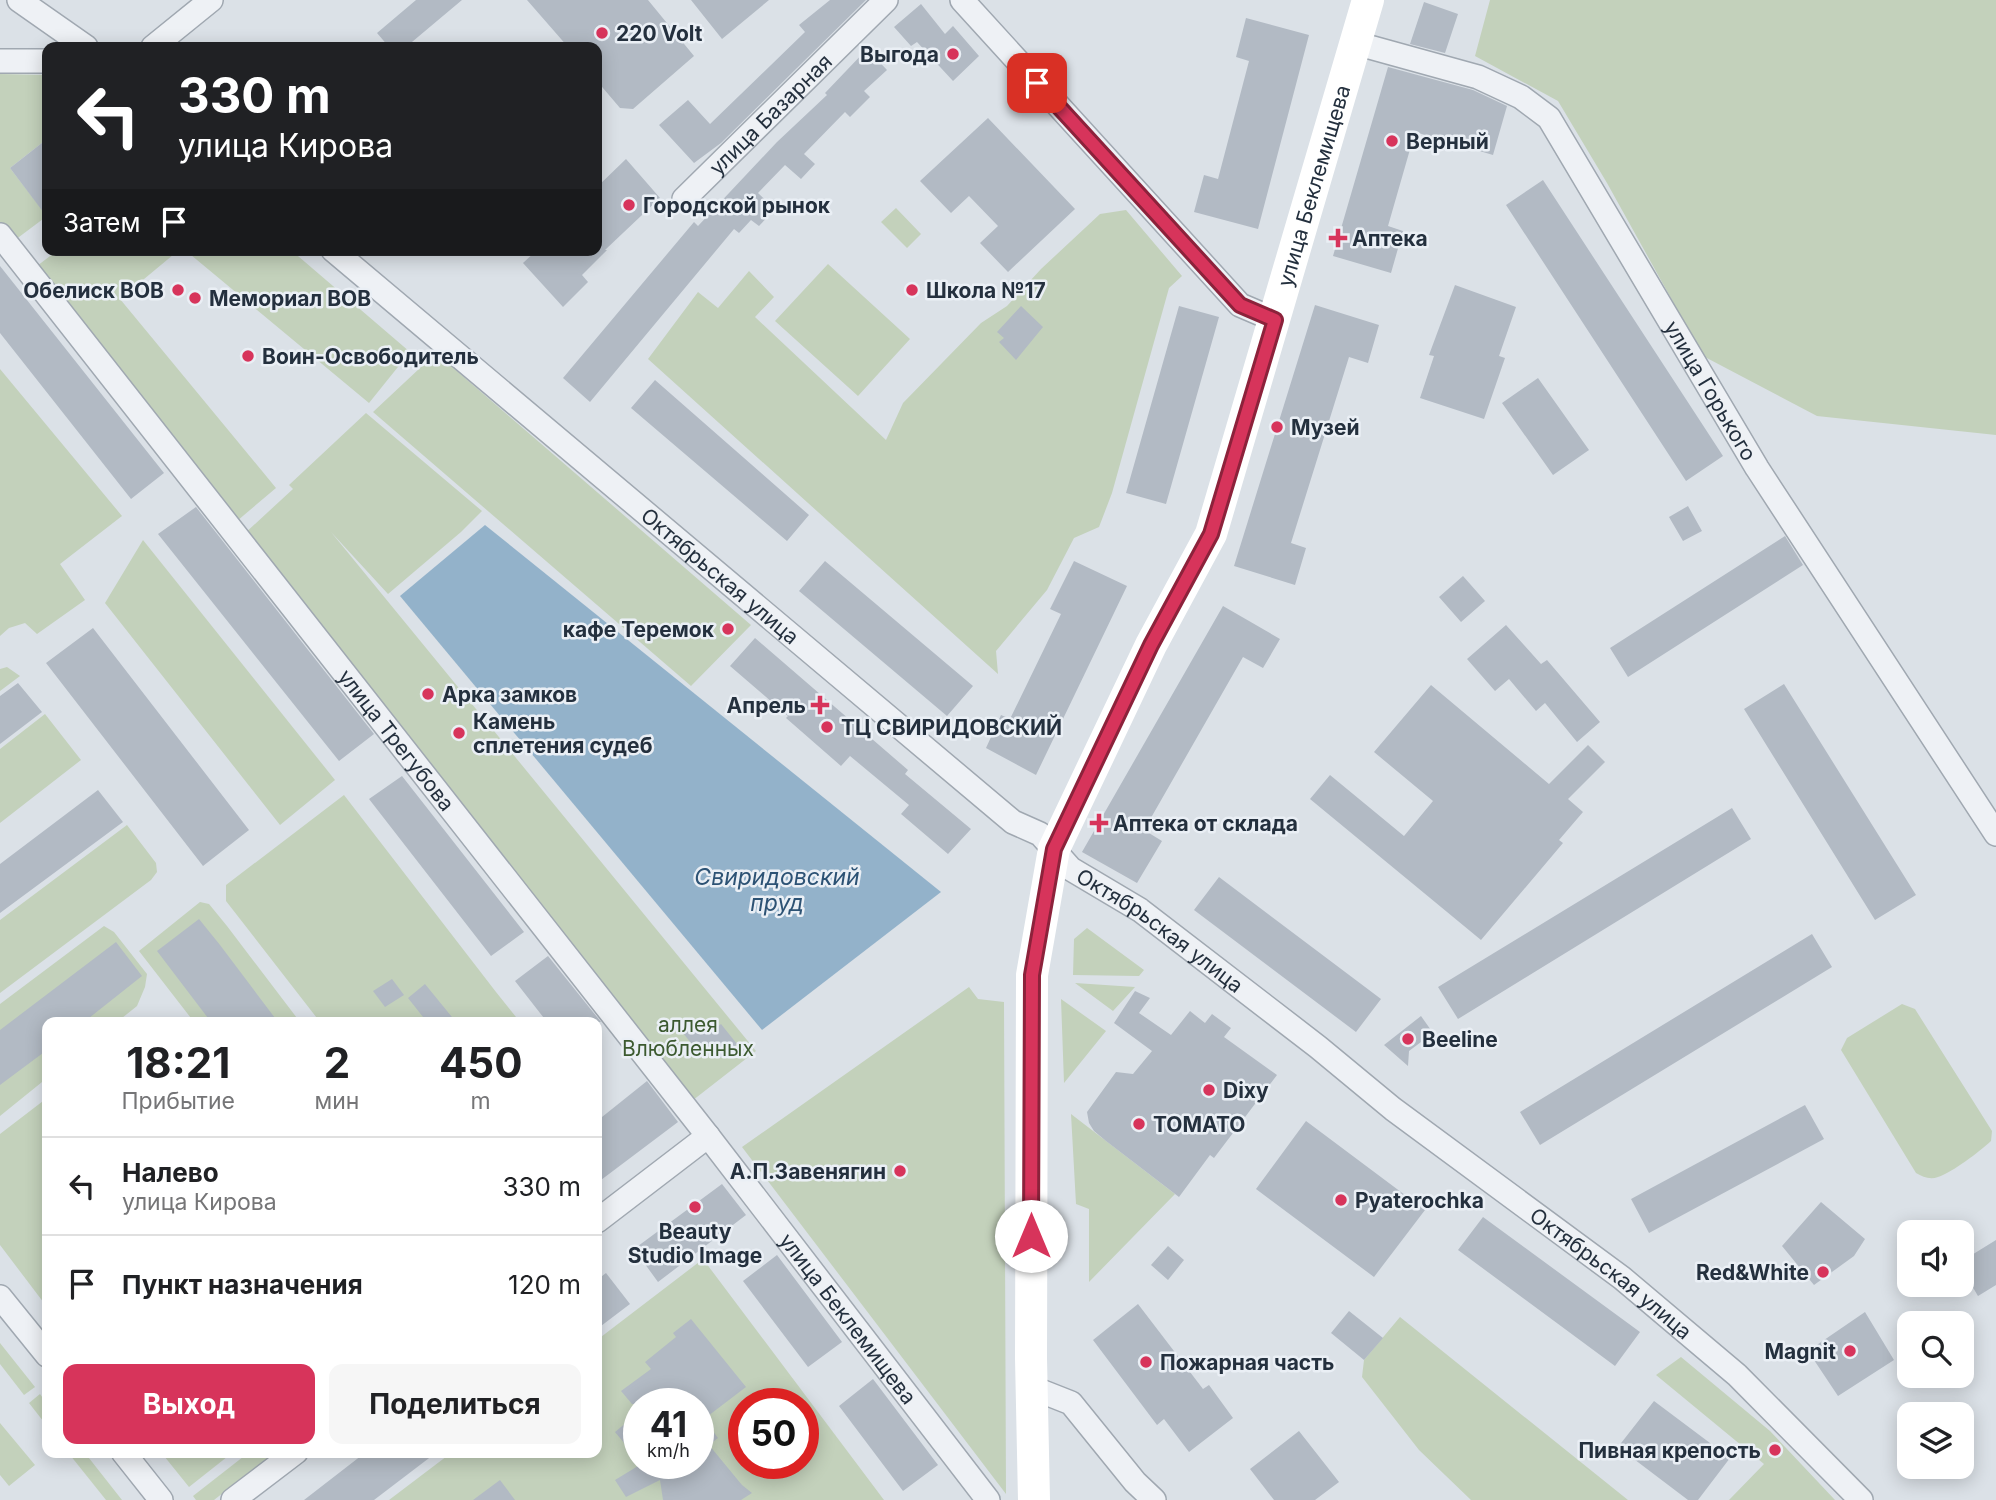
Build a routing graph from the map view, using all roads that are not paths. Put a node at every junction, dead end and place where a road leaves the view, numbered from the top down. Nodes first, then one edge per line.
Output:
1 (19, 0) edge
2 (211, 0) edge
3 (886, 0) edge
4 (962, 0) edge
5 (1368, 0) edge
6 (79, 42) edge
7 (159, 42) edge
8 (1355, 43) junction
9 (0, 61) edge
10 (42, 61) edge
11 (684, 199) dead end
12 (0, 235) edge
13 (339, 256) edge
14 (1275, 320) junction
15 (1996, 834) edge
16 (1054, 849) junction
17 (708, 1136) junction
18 (602, 1217) edge
19 (0, 1297) edge
20 (42, 1350) edge
21 (1033, 1388) junction
22 (128, 1458) edge
23 (288, 1458) edge
24 (160, 1500) edge
25 (233, 1500) edge
26 (988, 1500) edge
27 (1034, 1500) edge
28 (1154, 1500) edge
29 (1861, 1500) edge

1 - 6 street
2 - 7 street
3 - 11 street, улица Базарная
4 - 14 street
5 - 8 main road, улица Беклемищева
8 - 14 main road, улица Беклемищева
8 - 15 street, улица Горького
9 - 10 street
12 - 17 street, улица Трегубова
13 - 16 street, Октябрьская улица
14 - 16 main road, улица Беклемищева
16 - 21 main road, улица Беклемищева
16 - 29 street, Октябрьская улица
17 - 18 street
17 - 26 street, улица Беклемищева
19 - 20 street
21 - 27 main road, улица Беклемищева
21 - 28 street
22 - 24 street
23 - 25 street

